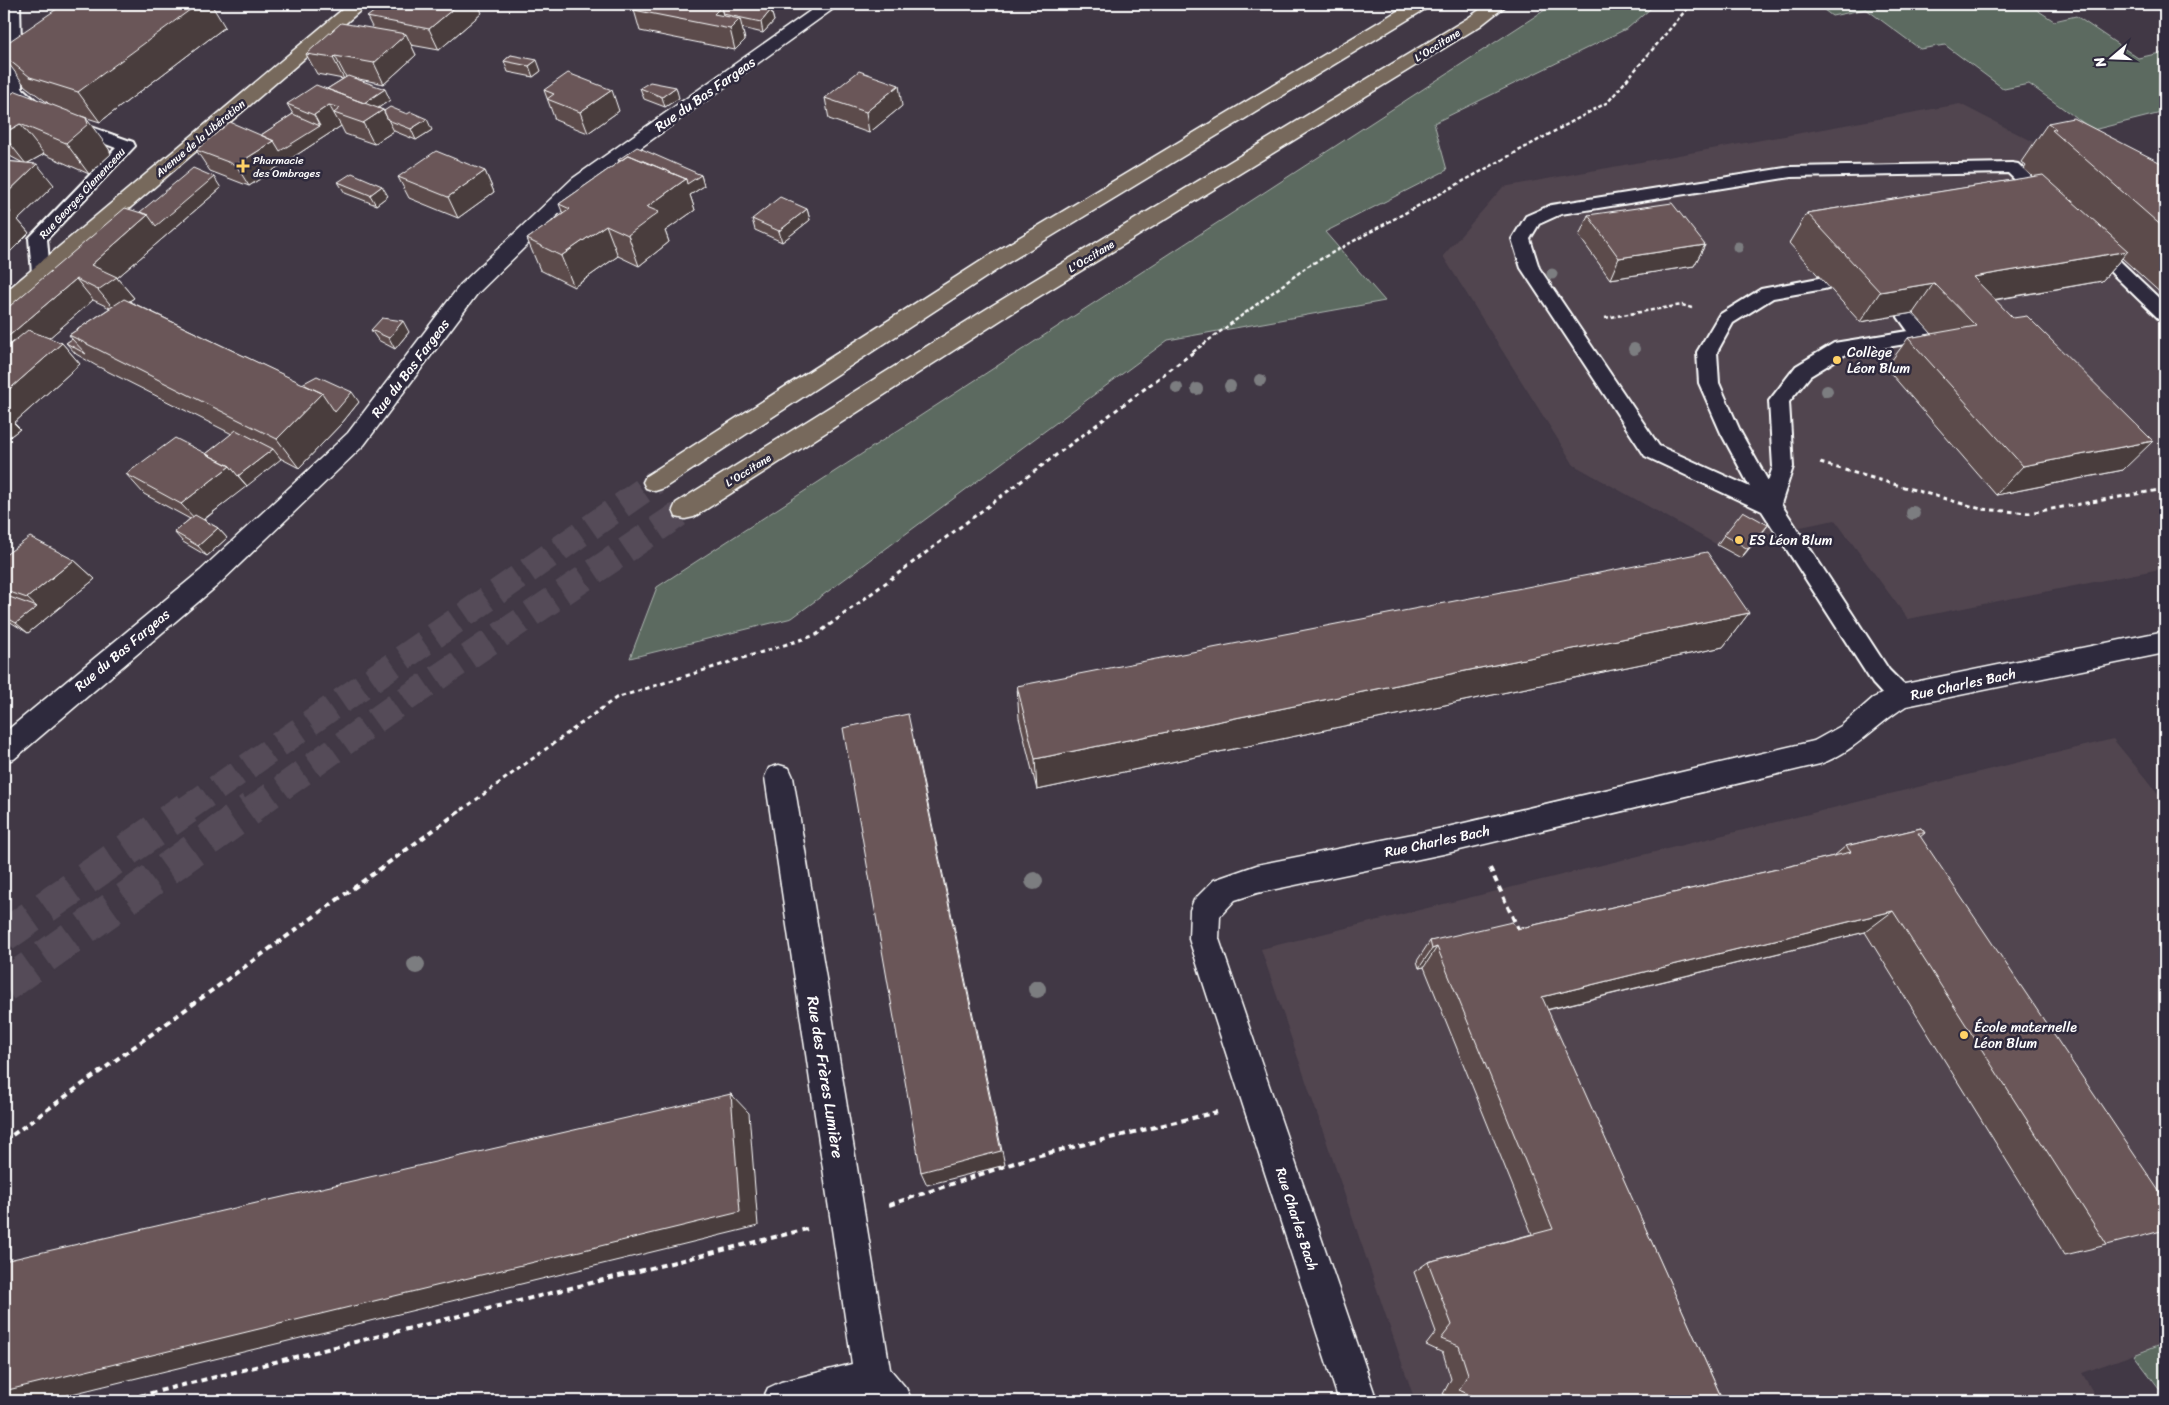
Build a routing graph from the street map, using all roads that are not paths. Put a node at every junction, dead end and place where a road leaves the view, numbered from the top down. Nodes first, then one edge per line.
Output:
1 (14, 4) edge
2 (359, 4) edge
3 (831, 4) edge
4 (1421, 4) edge
5 (1499, 4) edge
6 (2061, 214) edge
7 (2082, 234) edge
8 (41, 273) junction
9 (1824, 283) dead end
10 (4, 304) edge
11 (2165, 314) edge
12 (1908, 317) edge
13 (654, 482) tunnel mouth
14 (1770, 505) junction
15 (685, 510) tunnel mouth
16 (2165, 642) edge
17 (1900, 696) junction
18 (4, 750) edge
19 (779, 776) dead end
20 (883, 1389) edge
21 (781, 1401) edge
22 (1358, 1401) edge

1 - 8 lane, Rue Georges Clemenceau
2 - 8 main road, Avenue de la Libération
3 - 18 street, Rue du Bas Fargeas
4 - 13 main road
5 - 15 main road, L'Occitane
6 - 14 lane
7 - 11 lane
8 - 10 main road, Avenue de la Libération
9 - 14 lane
12 - 14 lane
14 - 17 lane
16 - 17 street, Rue Charles Bach
17 - 22 street, Rue Charles Bach
19 - 20 street, Rue des Frères Lumière
20 - 21 street

